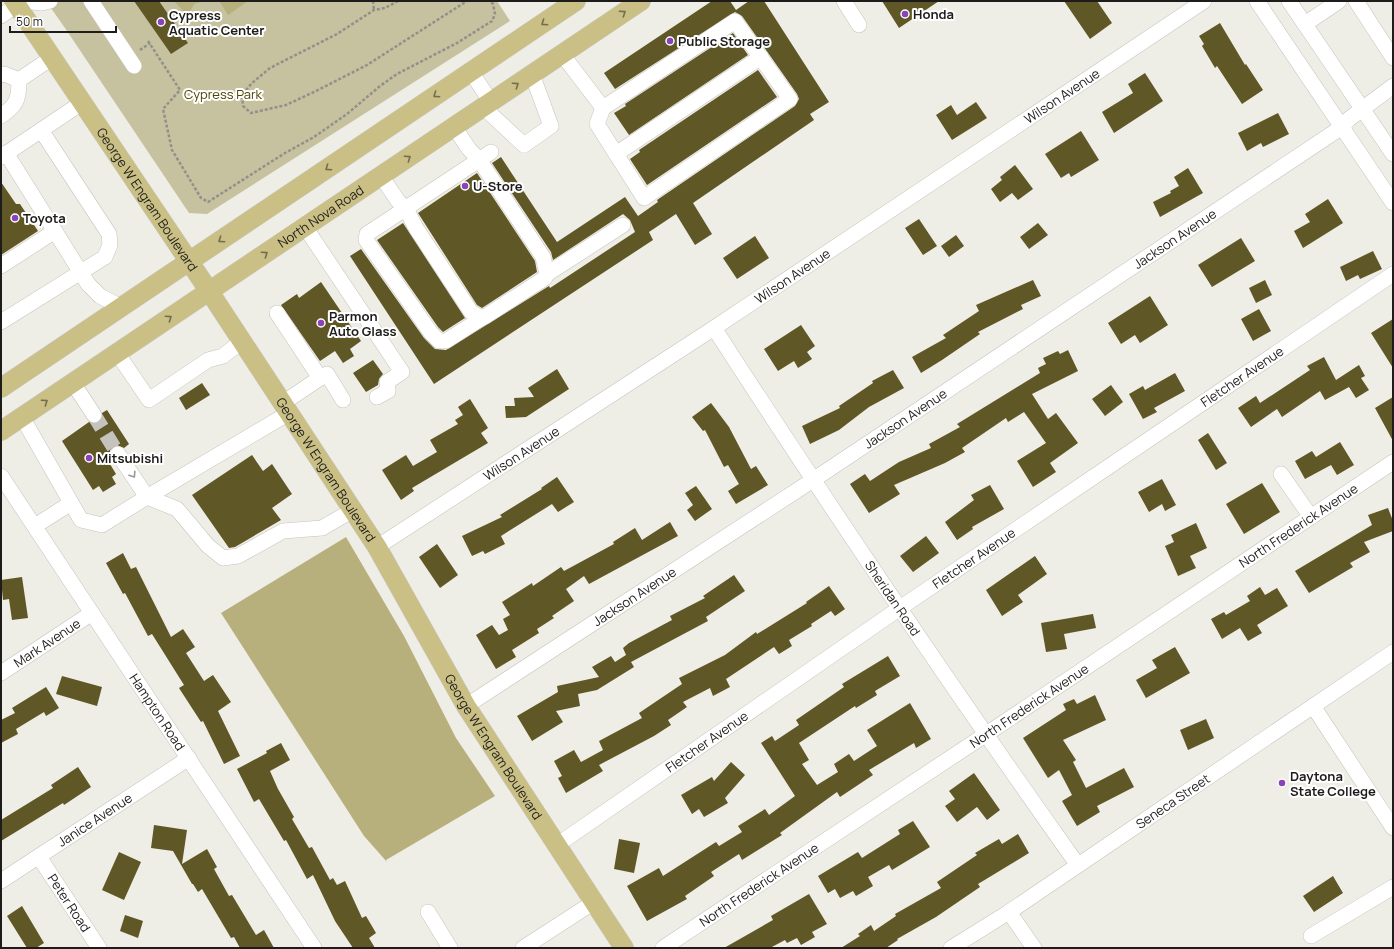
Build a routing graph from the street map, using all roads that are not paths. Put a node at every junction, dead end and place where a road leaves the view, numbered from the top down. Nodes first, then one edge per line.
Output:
1 (50, 1) edge
2 (91, 1) edge
3 (576, 1) edge
4 (641, 1) edge
5 (844, 1) edge
6 (1204, 1) edge
7 (1257, 1) edge
8 (1289, 1) edge
9 (1339, 1) edge
10 (1356, 1) edge
11 (19, 2) edge
12 (1, 16) edge
13 (1305, 24) junction
14 (859, 25) dead end
15 (562, 54) junction
16 (53, 57) junction
17 (761, 57) junction
18 (1393, 58) edge
19 (134, 66) dead end
20 (472, 72) junction
21 (532, 74) junction
22 (1, 75) edge
23 (19, 80) junction
24 (1393, 86) edge
25 (83, 102) junction
26 (487, 104) junction
27 (603, 108) junction
28 (1362, 108) junction
29 (1, 116) edge
30 (454, 127) junction
31 (1342, 127) junction
32 (41, 130) junction
33 (616, 154) junction
34 (1393, 154) edge
35 (3, 155) edge
36 (485, 156) junction
37 (381, 176) junction
38 (1393, 203) edge
39 (406, 209) junction
40 (623, 224) dead end
41 (304, 227) junction
42 (55, 232) junction
43 (190, 261) junction
44 (1, 266) edge
45 (81, 272) junction
46 (548, 274) junction
47 (1393, 274) edge
48 (210, 291) junction
49 (121, 307) junction
50 (277, 313) dead end
51 (482, 318) junction
52 (1, 322) edge
53 (714, 328) junction
54 (242, 341) junction
55 (117, 353) junction
56 (320, 378) junction
57 (73, 383) junction
58 (1, 388) edge
59 (377, 397) dead end
60 (343, 400) dead end
61 (286, 408) junction
62 (94, 415) tunnel mouth
63 (22, 417) junction
64 (1, 431) edge
65 (118, 454) tunnel mouth
66 (1393, 462) edge
67 (1281, 474) dead end
68 (1, 476) edge
69 (812, 480) junction
70 (147, 497) junction
71 (71, 503) junction
72 (353, 510) junction
73 (1311, 517) junction
74 (35, 526) junction
75 (377, 547) junction
76 (900, 608) junction
77 (92, 613) junction
78 (1393, 652) edge
79 (1, 673) edge
80 (466, 706) junction
81 (1313, 706) junction
82 (985, 735) junction
83 (188, 758) junction
84 (1393, 828) edge
85 (557, 845) junction
86 (39, 857) junction
87 (1077, 864) junction
88 (1, 881) edge
89 (1393, 888) edge
90 (594, 902) junction
91 (428, 912) dead end
92 (1009, 912) junction
93 (1311, 936) dead end
94 (99, 948) edge
95 (314, 948) edge
96 (450, 948) edge
97 (523, 948) edge
98 (624, 948) edge
99 (663, 948) edge
100 (951, 948) edge
101 (1034, 948) edge

1 - 11 street
2 - 19 street
3 -> 20 main road
15 -> 4 main road, North Nova Road
5 - 14 street
6 - 53 street, Wilson Avenue
7 - 31 street
8 - 13 street
9 - 13 street
10 - 18 street
11 - 12 street
11 - 16 main road, George W Engram Boulevard
13 - 28 street
15 - 21 main road, North Nova Road
15 - 27 street
16 - 23 street
16 - 25 main road, George W Engram Boulevard
17 - 27 street
17 - 33 street
17 - 33 street
20 - 26 street
20 -> 43 main road
26 -> 21 main road, North Nova Road
21 - 26 street
22 - 23 street
23 - 29 street
24 - 28 street, Jackson Avenue
25 - 32 street
25 - 43 main road, George W Engram Boulevard
26 - 30 main road, North Nova Road
27 - 33 street
28 - 31 street, Jackson Avenue
28 - 34 street
30 - 36 street
37 -> 30 main road, North Nova Road
31 - 38 street
31 - 69 street, Jackson Avenue
32 - 35 street
32 - 45 street
35 - 42 street
36 - 39 street
36 - 46 street
37 - 39 street
37 - 41 main road, North Nova Road
39 - 51 street
39 - 51 street
40 - 46 street
48 -> 41 main road, North Nova Road
41 - 59 street
42 - 44 street
42 - 45 street
43 - 48 main road, George W Engram Boulevard
43 - 49 main road
45 - 49 street
45 - 52 street
46 - 51 street
47 - 76 street, Fletcher Avenue
48 - 54 main road, George W Engram Boulevard
55 -> 48 main road, North Nova Road
49 - 58 main road
50 - 56 street
53 - 69 street, Sheridan Road
53 - 75 street, Wilson Avenue
54 - 55 street
54 - 61 main road, George W Engram Boulevard
55 - 57 main road, North Nova Road
56 - 60 street
56 - 61 street
57 - 62 street
63 -> 57 main road, North Nova Road
61 - 70 street
61 - 72 main road, George W Engram Boulevard
63 - 64 main road, North Nova Road
63 - 71 street
65 -> 70 street
66 - 73 street, North Frederick Avenue
67 - 73 street
68 - 74 street, Hampton Road
69 - 76 street, Sheridan Road
69 - 80 street, Jackson Avenue
70 - 71 street
70 - 72 street
71 - 74 street
72 - 75 main road, George W Engram Boulevard
73 - 82 street, North Frederick Avenue
74 - 77 street, Hampton Road
75 - 80 main road, George W Engram Boulevard
76 - 82 street, Sheridan Road
76 - 85 street, Fletcher Avenue
77 - 79 street, Mark Avenue
77 - 83 street, Hampton Road
78 - 81 street, Seneca Street
80 - 85 main road, George W Engram Boulevard
81 - 84 street
81 - 87 street, Seneca Street
82 - 87 street, Sheridan Road
82 - 99 street, North Frederick Avenue
83 - 86 street, Janice Avenue
83 - 95 street, Hampton Road
85 - 90 main road, George W Engram Boulevard
86 - 88 street, Janice Avenue
86 - 94 street, Peter Road
87 - 92 street, Seneca Street
89 - 93 street
90 - 97 street
90 - 98 main road, George W Engram Boulevard
91 - 96 street
92 - 100 street, Seneca Street
92 - 101 street

